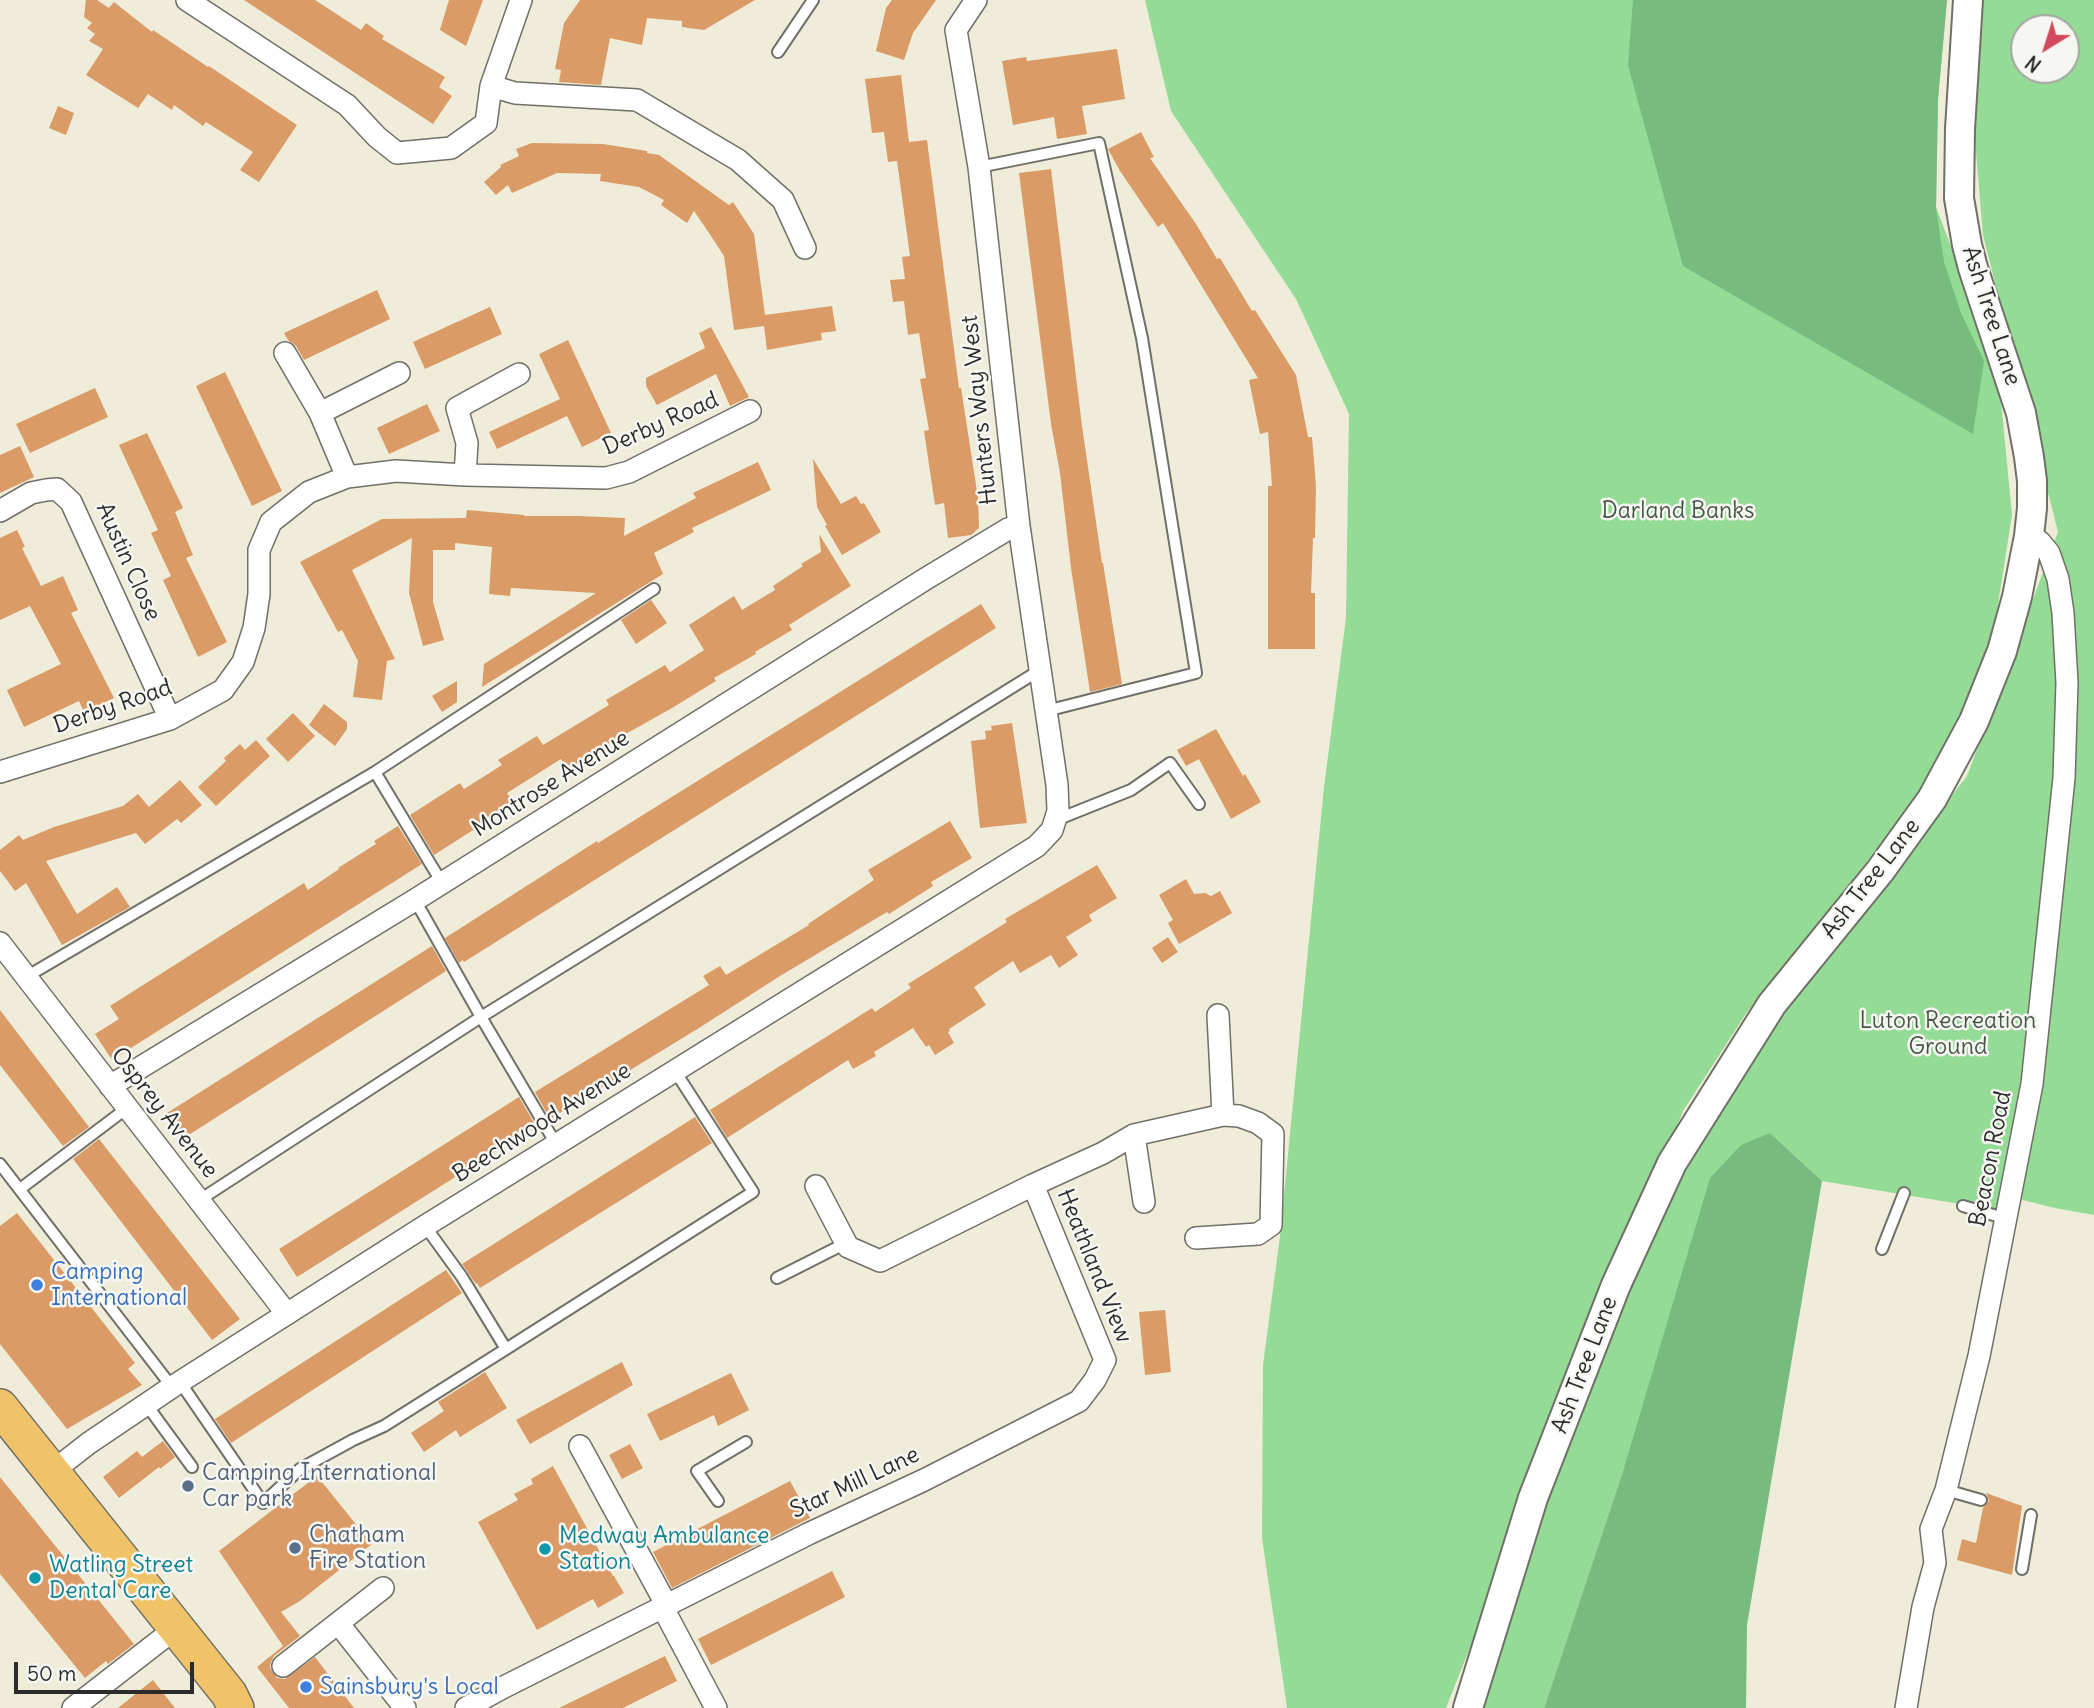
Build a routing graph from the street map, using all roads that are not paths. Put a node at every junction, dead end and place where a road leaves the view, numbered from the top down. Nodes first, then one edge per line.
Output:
1 (187, 0) edge
2 (521, 0) edge
3 (813, 0) edge
4 (976, 0) edge
5 (1968, 0) edge
6 (778, 52) dead end
7 (491, 86) junction
8 (979, 167) junction
9 (805, 247) dead end
10 (285, 353) dead end
11 (399, 373) dead end
12 (519, 374) dead end
13 (751, 411) dead end
14 (320, 413) junction
15 (465, 475) junction
16 (347, 477) junction
17 (0, 511) edge
18 (1019, 526) junction
19 (2029, 536) junction
20 (654, 589) dead end
21 (1041, 670) junction
22 (1046, 711) junction
23 (170, 719) junction
24 (0, 772) edge
25 (375, 772) junction
26 (1199, 804) dead end
27 (1056, 820) junction
28 (442, 883) junction
29 (415, 900) junction
30 (0, 943) edge
31 (26, 977) junction
32 (1218, 1014) dead end
33 (481, 1017) junction
34 (675, 1071) junction
35 (110, 1087) junction
36 (127, 1108) junction
37 (1223, 1115) junction
38 (1134, 1135) junction
39 (556, 1144) junction
40 (0, 1164) edge
41 (1033, 1185) junction
42 (816, 1186) dead end
43 (20, 1189) junction
44 (1904, 1193) dead end
45 (198, 1201) junction
46 (1144, 1202) dead end
47 (1963, 1206) dead end
48 (2007, 1219) junction
49 (425, 1226) junction
50 (1196, 1238) dead end
51 (846, 1243) junction
52 (1882, 1249) dead end
53 (777, 1278) dead end
54 (287, 1314) junction
55 (506, 1349) junction
56 (176, 1384) junction
57 (1079, 1401) joint
58 (146, 1405) junction
59 (6, 1426) edge
60 (746, 1442) dead end
61 (580, 1446) dead end
62 (192, 1467) dead end
63 (53, 1471) junction
64 (1946, 1490) junction
65 (718, 1500) dead end
66 (1981, 1500) dead end
67 (2031, 1515) dead end
68 (2022, 1569) dead end
69 (383, 1588) dead end
70 (665, 1607) junction
71 (338, 1623) junction
72 (176, 1628) junction
73 (283, 1666) dead end
74 (239, 1703) edge
75 (73, 1708) edge
76 (405, 1708) edge
77 (466, 1708) edge
78 (716, 1708) edge
79 (1468, 1708) edge
80 (1906, 1708) edge

1 - 7 street
2 - 7 street
3 - 6 lane
4 - 8 street, Hunters Way West
5 - 19 street, Ash Tree Lane
7 - 9 street
8 - 18 street, Hunters Way West
8 - 22 lane
10 - 14 street
11 - 14 street
12 - 15 street
13 - 15 street, Derby Road
14 - 16 street
15 - 16 street, Derby Road
16 - 23 street, Derby Road
17 - 23 street, Austin Close
18 - 21 street, Hunters Way West
18 - 28 street, Montrose Avenue
19 - 48 street, Beacon Road
19 - 79 street, Ash Tree Lane
20 - 25 lane
21 - 22 street, Hunters Way West
21 - 33 lane
22 - 27 street, Hunters Way West
23 - 24 street, Derby Road
25 - 28 lane
25 - 31 lane
26 - 27 lane
27 - 34 street, Beechwood Avenue
28 - 29 street, Montrose Avenue
29 - 33 lane
29 - 35 street, Montrose Avenue
30 - 31 street, Osprey Avenue
31 - 35 street, Osprey Avenue
32 - 37 street
33 - 39 lane
33 - 45 lane
34 - 39 street, Beechwood Avenue
34 - 55 lane
35 - 36 street, Osprey Avenue
36 - 43 lane
36 - 45 street, Osprey Avenue
37 - 38 street, Heathland View
37 - 50 street, Heathland View
38 - 41 street, Heathland View
38 - 46 street
39 - 49 street, Beechwood Avenue
40 - 43 lane
41 - 51 street, Heathland View
41 - 57 street, Heathland View
42 - 51 street
43 - 56 lane
44 - 52 lane
45 - 54 street, Osprey Avenue
47 - 48 lane
48 - 64 street, Beacon Road
49 - 54 street, Beechwood Avenue
49 - 55 lane
51 - 53 lane
54 - 56 street, Beechwood Avenue
55 - 56 lane
56 - 58 street, Beechwood Avenue
57 - 70 street, Star Mill Lane
58 - 62 lane
58 - 63 street, Beechwood Avenue
59 - 63 main road
60 - 65 lane
61 - 70 street
63 - 72 main road
64 - 66 lane
64 - 80 street, Beacon Road
67 - 68 lane
69 - 71 street
70 - 77 street, Star Mill Lane
70 - 78 street
71 - 73 street
71 - 76 street
72 - 74 main road
72 - 75 street

